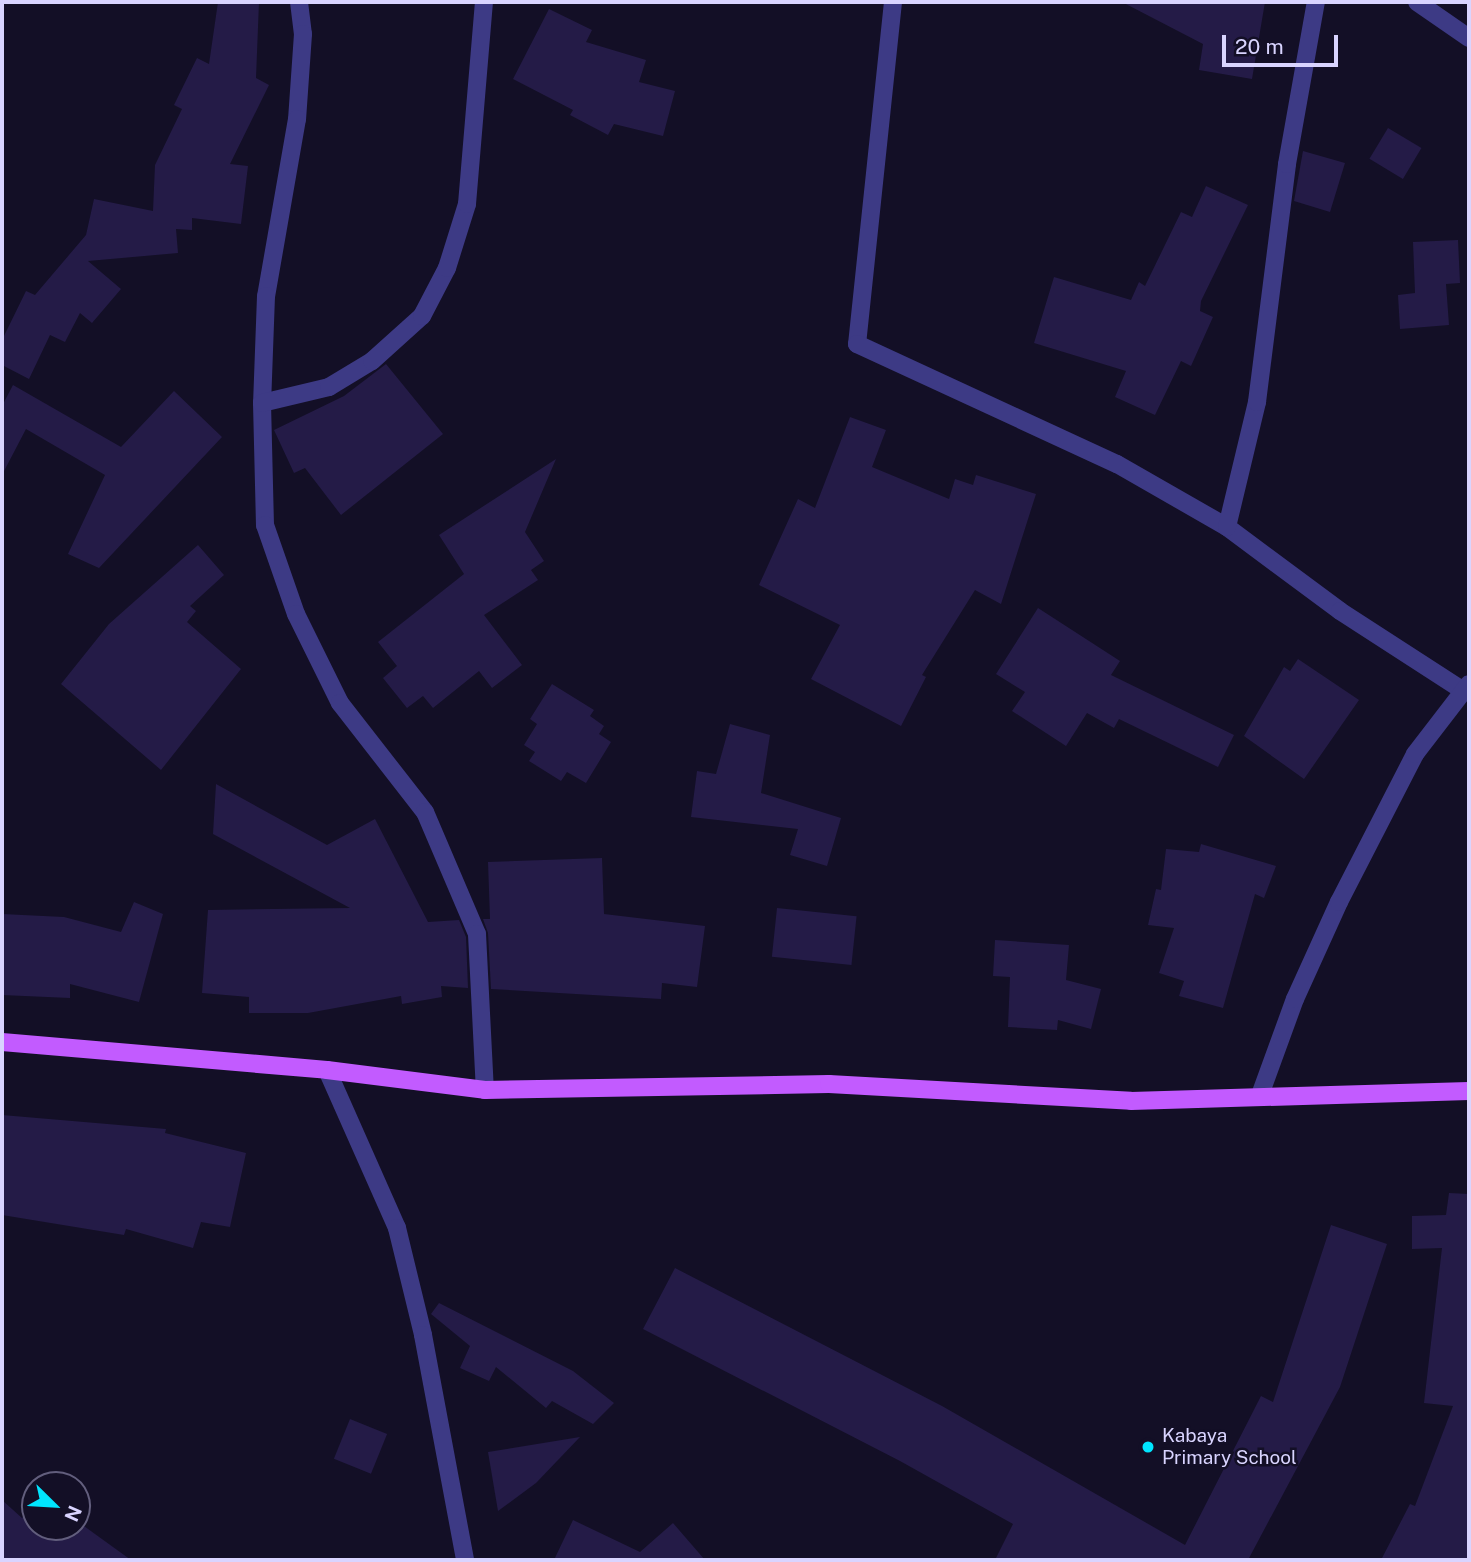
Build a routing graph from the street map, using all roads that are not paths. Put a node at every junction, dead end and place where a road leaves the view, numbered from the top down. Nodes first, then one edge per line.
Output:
1 (299, 2) edge
2 (484, 2) edge
3 (893, 2) edge
4 (1316, 2) edge
5 (1418, 2) edge
6 (1469, 38) edge
7 (262, 403) junction
8 (1227, 527) junction
9 (1466, 687) edge
10 (2, 1042) edge
11 (327, 1070) junction
12 (485, 1090) junction
13 (1469, 1091) edge
14 (1260, 1095) junction
15 (465, 1560) edge

1 - 7 street
2 - 7 street
3 - 8 street
4 - 8 street
5 - 6 street
7 - 12 street
8 - 9 street
9 - 14 street
10 - 11 main road
11 - 12 main road
11 - 15 street
12 - 14 main road
13 - 14 main road

